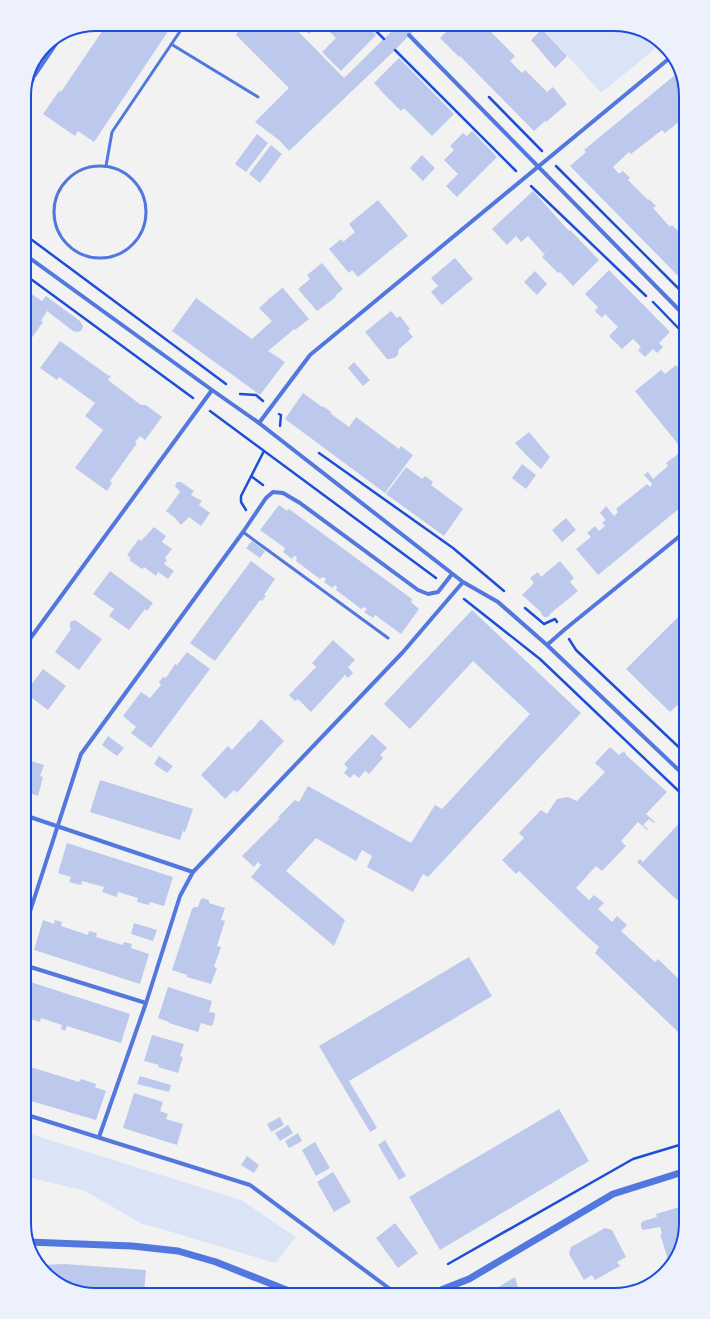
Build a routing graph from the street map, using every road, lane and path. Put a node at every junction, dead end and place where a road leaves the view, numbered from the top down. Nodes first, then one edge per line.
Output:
1 (180, 31) edge
2 (376, 31) edge
3 (409, 35) dead end
4 (384, 39) dead end
5 (171, 44) junction
6 (53, 48) edge
7 (395, 50) dead end
8 (668, 60) edge
9 (36, 71) edge
10 (258, 97) dead end
11 (106, 166) junction
12 (538, 167) junction
13 (524, 179) junction
14 (31, 259) edge
15 (31, 279) edge
16 (679, 310) edge
17 (679, 329) edge
18 (212, 390) junction
19 (202, 405) junction
20 (259, 423) junction
21 (264, 451) junction
22 (254, 516) junction
23 (243, 532) junction
24 (679, 537) edge
25 (452, 574) junction
26 (463, 582) junction
27 (444, 584) junction
28 (454, 592) junction
29 (31, 637) edge
30 (388, 638) dead end
31 (547, 645) junction
32 (679, 770) edge
33 (679, 791) edge
34 (31, 817) edge
35 (58, 827) junction
36 (193, 872) junction
37 (31, 909) edge
38 (31, 967) edge
39 (146, 1003) junction
40 (31, 1116) edge
41 (99, 1137) junction
42 (679, 1145) edge
43 (679, 1173) edge
44 (34, 1242) edge
45 (448, 1264) dead end
46 (281, 1288) edge
47 (389, 1288) edge
48 (446, 1288) edge

1 - 5 lane
2 - 4 path
3 - 12 street
5 - 10 lane
5 - 11 lane
6 - 9 street
7 - 13 path
8 - 12 street
11 - 11 lane
12 - 13 street
12 - 16 street
13 - 17 path
13 - 20 street
14 - 18 street
15 - 19 path
18 - 19 street
18 - 20 street
19 - 21 path
19 - 29 street
20 - 25 street
21 - 22 path
21 - 27 path
22 - 23 street
22 - 27 street
23 - 30 lane
23 - 35 street
24 - 31 street
25 - 26 street
25 - 27 street
26 - 28 street
26 - 31 street
28 - 33 path
28 - 36 street
31 - 32 street
34 - 35 street
35 - 36 street
35 - 37 street
36 - 39 street
38 - 39 street
39 - 41 street
40 - 41 street
41 - 47 street
42 - 45 path
43 - 48 street
44 - 46 street

